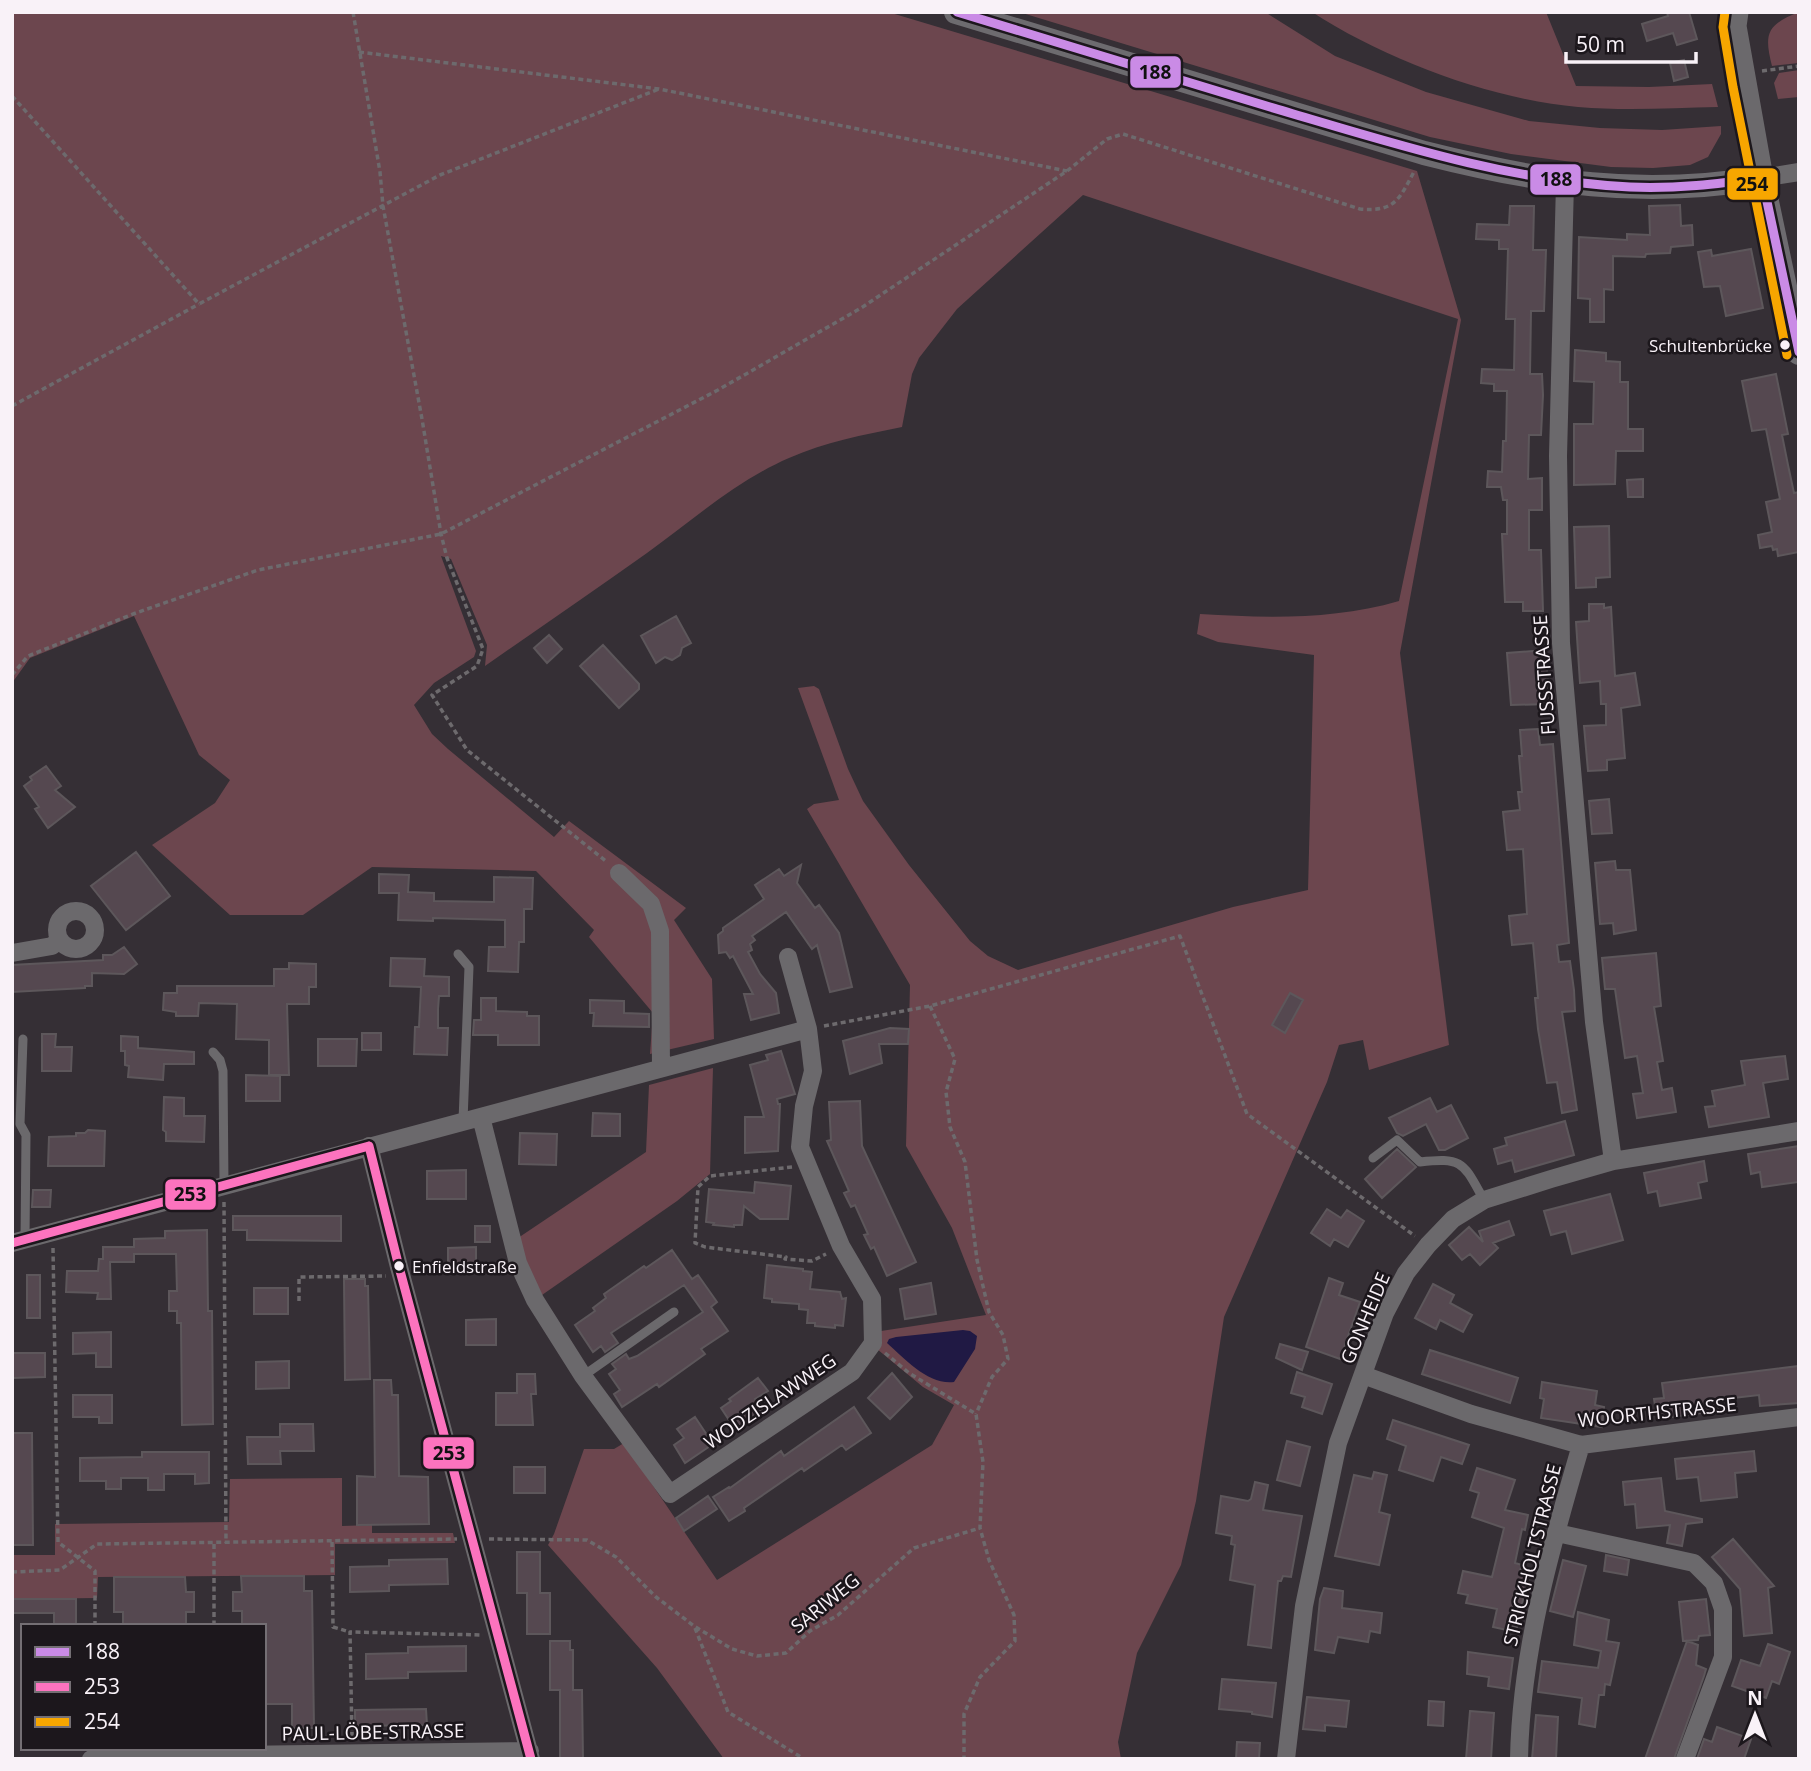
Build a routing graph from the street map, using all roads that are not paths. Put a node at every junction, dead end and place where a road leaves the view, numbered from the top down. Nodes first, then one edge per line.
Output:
1 (956, 12) edge
2 (1738, 12) edge
3 (1799, 172) edge
4 (1762, 178) junction
5 (1565, 183) junction
6 (1799, 353) edge
7 (619, 873) road end
8 (59, 940) dead end
9 (12, 953) edge
10 (458, 954) dead end
11 (788, 957) dead end
12 (808, 1029) junction
13 (23, 1039) dead end
14 (213, 1052) dead end
15 (661, 1068) junction
16 (481, 1117) junction
17 (463, 1121) junction
18 (1799, 1131) edge
19 (369, 1146) junction
20 (1373, 1158) dead end
21 (1613, 1161) junction
22 (224, 1185) junction
23 (1484, 1200) junction
24 (19, 1241) edge
25 (674, 1312) dead end
26 (1365, 1368) junction
27 (583, 1376) junction
28 (1799, 1417) edge
29 (1581, 1445) junction
30 (1557, 1534) junction
31 (530, 1755) edge
32 (91, 1759) edge
33 (1286, 1759) edge
34 (1519, 1759) edge
35 (1685, 1759) edge

1 - 5 main road
2 - 4 street
3 - 4 street
4 - 5 main road
4 - 6 main road
5 - 21 street, FUSSSTRASSE
7 - 15 street
8 - 9 street
10 - 17 lane
11 - 12 street
12 - 15 street
12 - 27 street, WODZISLAWWEG
13 - 24 lane
14 - 22 lane
15 - 16 street
16 - 17 street
16 - 27 street, WODZISLAWWEG
17 - 19 street
18 - 21 street, GONHEIDE
19 - 22 street
19 - 31 street
20 - 23 lane
21 - 23 street, GONHEIDE
22 - 24 street
23 - 26 street, GONHEIDE
25 - 27 lane
26 - 29 street, WOORTHSTRASSE
26 - 33 street, GONHEIDE
28 - 29 street, WOORTHSTRASSE
29 - 30 street, STRICKHOLTSTRASSE
30 - 34 street, STRICKHOLTSTRASSE
30 - 35 street
31 - 32 street, PAUL-LÖBE-STRASSE

